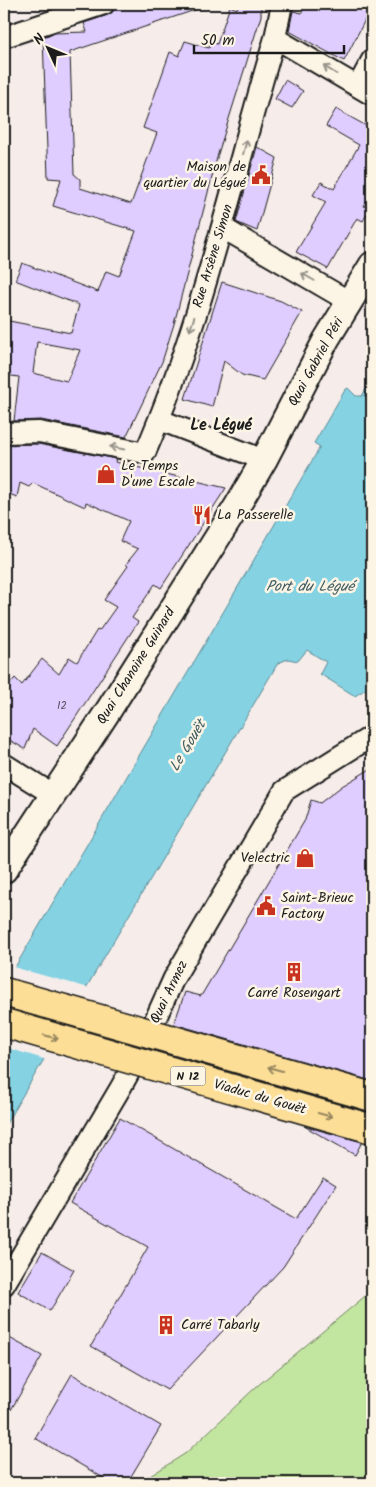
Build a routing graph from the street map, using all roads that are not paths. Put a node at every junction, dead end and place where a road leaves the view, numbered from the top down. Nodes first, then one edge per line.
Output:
1 (104, 4) edge
2 (282, 4) edge
3 (4, 37) edge
4 (275, 38) junction
5 (372, 60) edge
6 (365, 90) edge
7 (223, 228) junction
8 (372, 266) edge
9 (350, 302) junction
10 (160, 420) junction
11 (4, 433) edge
12 (264, 460) junction
13 (372, 736) edge
14 (4, 764) edge
15 (52, 794) junction
16 (4, 870) edge
17 (4, 992) edge
18 (4, 1023) edge
19 (372, 1097) edge
20 (372, 1129) edge
21 (4, 1285) edge

1 - 3 street
2 - 4 street, Rue Arsène Simon
6 -> 4 street
7 -> 4 street, Rue Arsène Simon
5 - 6 street
9 -> 7 street
7 -> 10 street, Rue Arsène Simon
8 - 9 street, Quai Gabriel Péri
9 - 12 street, Quai Gabriel Péri
10 -> 11 street, Rue Arsène Simon
10 - 12 street
12 - 15 street, Quai Chanoine Guinard
13 - 21 street, Quai Armez
14 - 15 street
15 - 16 street, Quai Chanoine Guinard
19 -> 17 highway, N 12, bridge
18 -> 20 highway, Viaduc du Gouët / N 12, bridge

